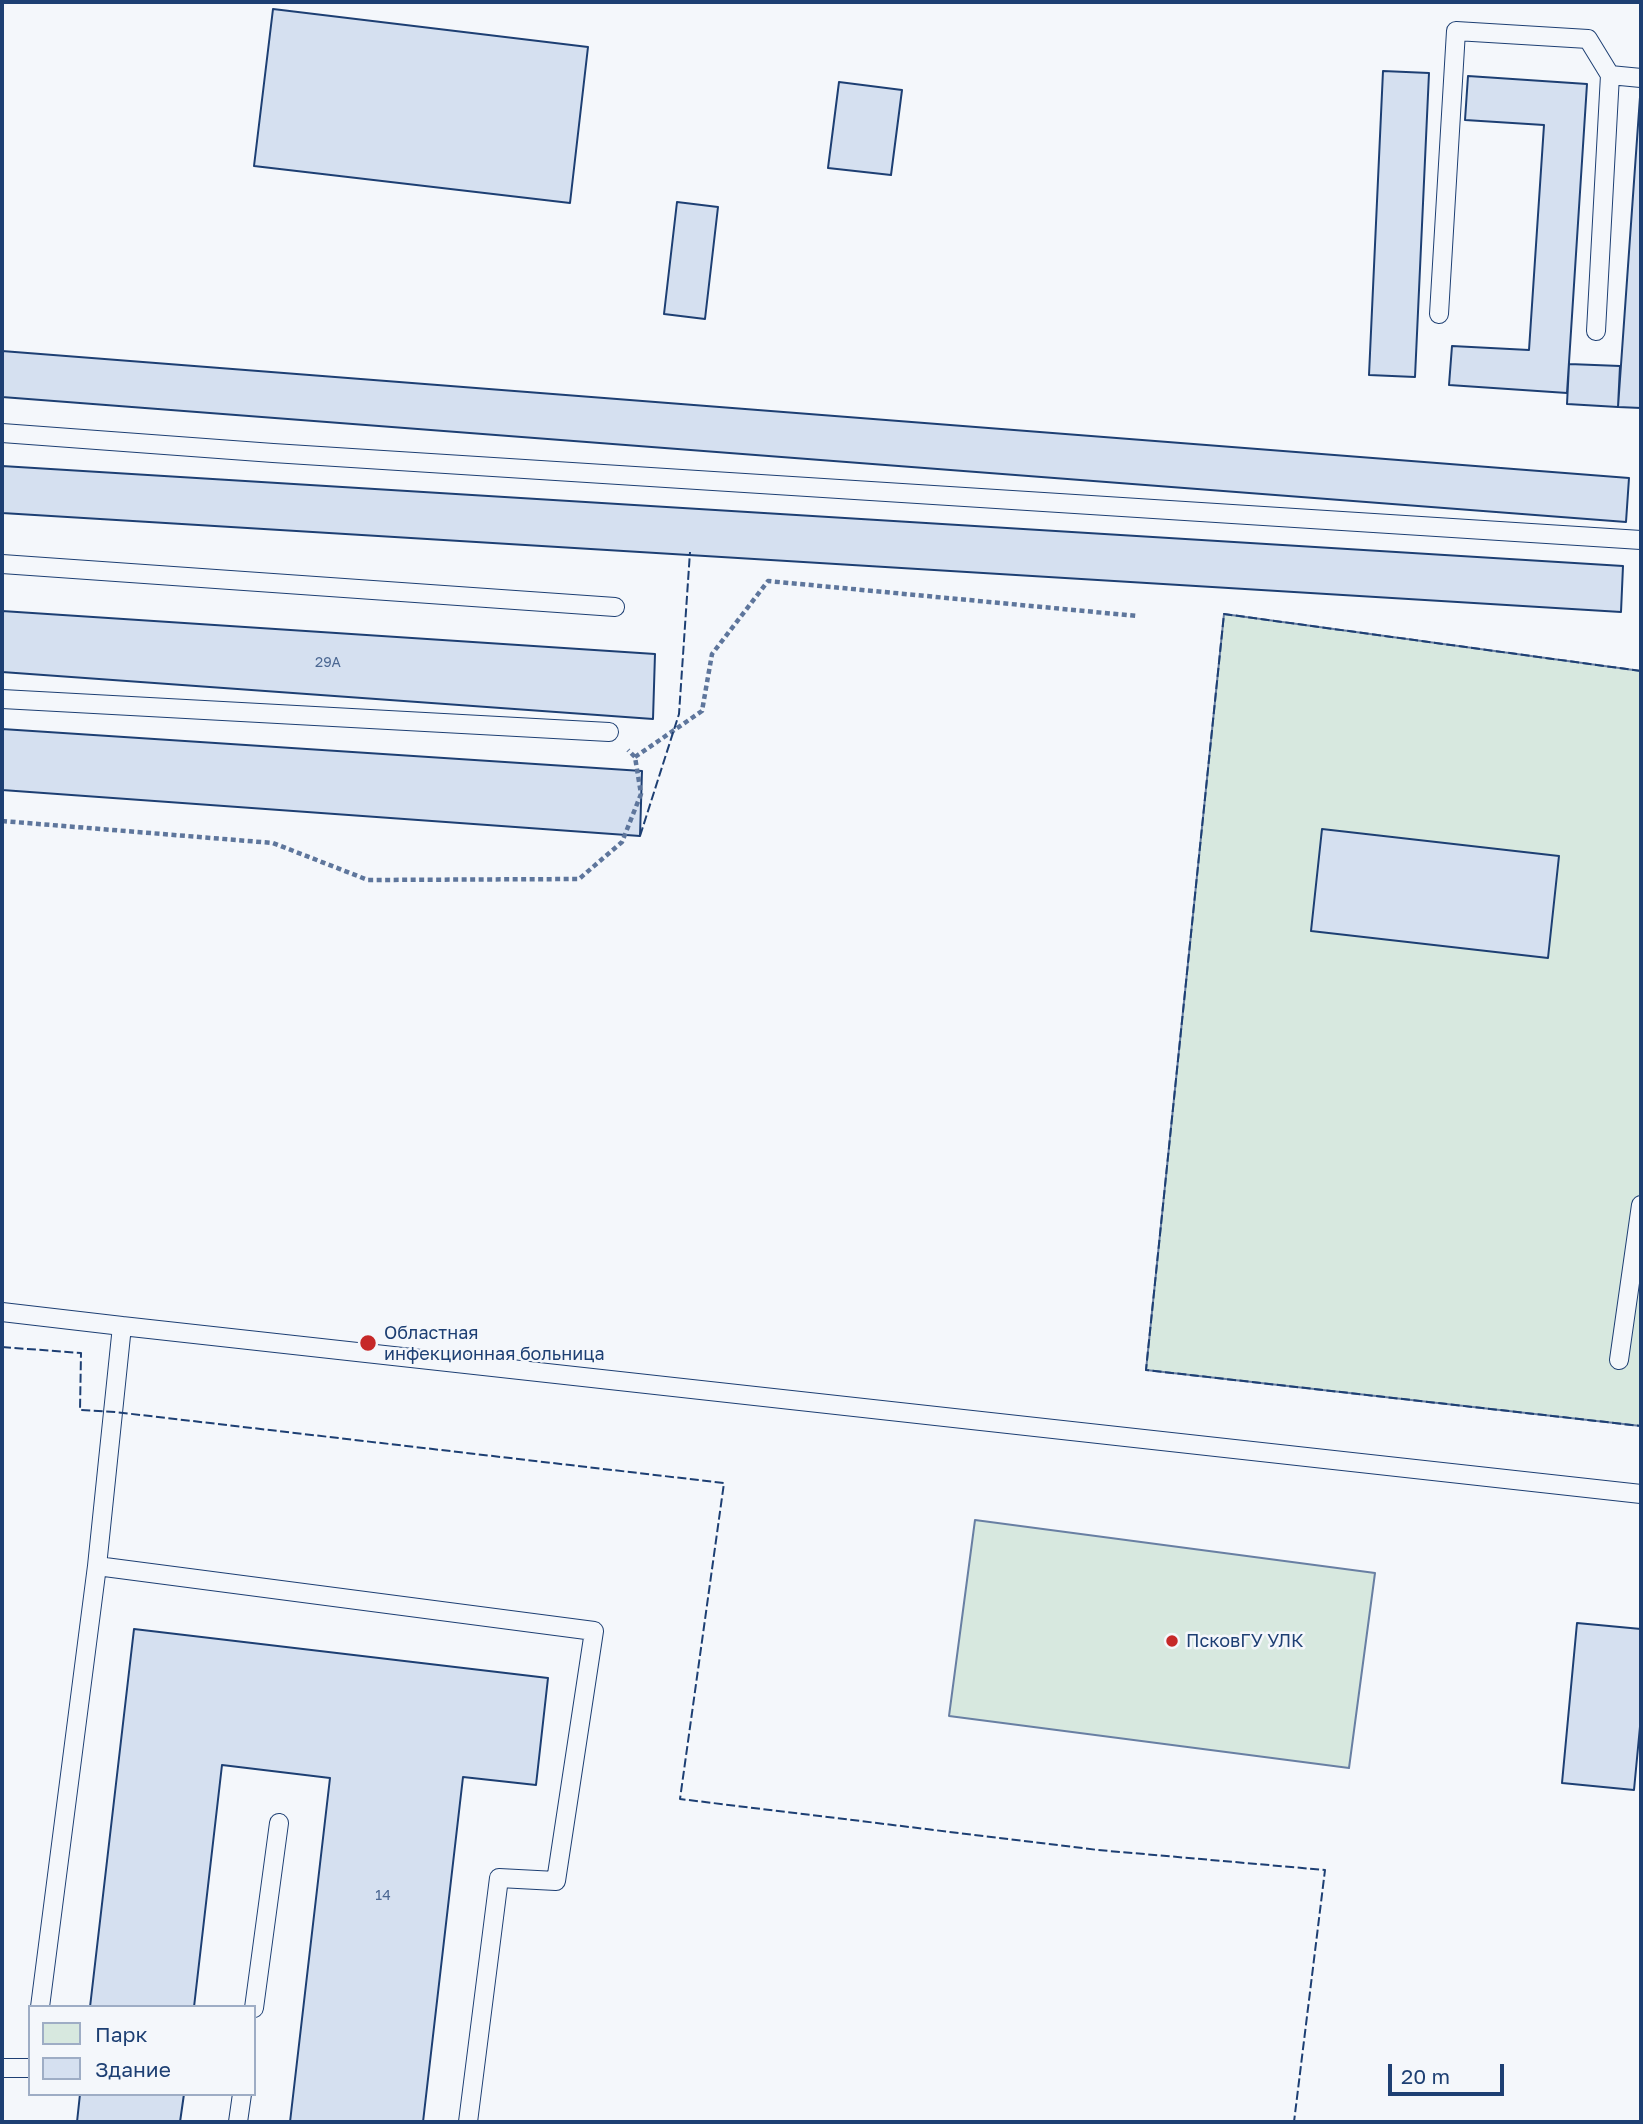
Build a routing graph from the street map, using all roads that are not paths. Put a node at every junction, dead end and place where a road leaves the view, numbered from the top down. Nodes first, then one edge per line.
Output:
1 (1610, 75) junction
2 (1641, 78) edge
3 (1439, 314) dead end
4 (1596, 331) dead end
5 (2, 433) edge
6 (1641, 540) edge
7 (2, 564) edge
8 (615, 607) dead end
9 (2, 699) edge
10 (609, 732) road end
11 (1641, 1205) edge
12 (2, 1312) edge
13 (122, 1326) junction
14 (1619, 1360) dead end
15 (1641, 1494) edge
16 (97, 1566) junction
17 (279, 1823) dead end
18 (40, 2005) edge
19 (254, 2005) edge
20 (2, 2068) edge
21 (28, 2068) edge
22 (242, 2096) edge
23 (238, 2122) edge
24 (468, 2122) edge

1 - 2 lane
1 - 3 lane
1 - 4 lane
5 - 6 lane
7 - 8 lane
9 - 10 lane
11 - 14 lane
12 - 13 lane
13 - 15 lane
13 - 16 lane
16 - 18 lane
16 - 24 lane
17 - 19 lane
20 - 21 lane
22 - 23 lane

